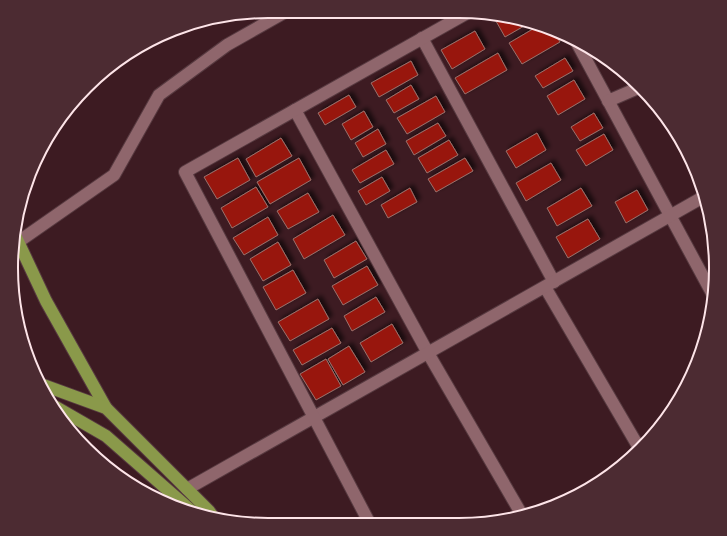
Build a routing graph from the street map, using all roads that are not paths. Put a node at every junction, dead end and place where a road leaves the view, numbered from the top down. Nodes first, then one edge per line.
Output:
1 (274, 18) edge
2 (458, 18) edge
3 (422, 38) junction
4 (580, 49) edge
5 (634, 90) edge
6 (608, 101) junction
7 (295, 110) junction
8 (699, 199) edge
9 (671, 216) junction
10 (20, 237) edge
11 (19, 244) edge
12 (550, 284) junction
13 (708, 285) edge
14 (428, 353) junction
15 (48, 387) edge
16 (106, 408) junction
17 (63, 411) edge
18 (314, 417) junction
19 (637, 444) edge
20 (187, 489) junction
21 (182, 503) edge
22 (206, 510) edge
23 (519, 510) edge
24 (367, 518) edge

1 - 10 street
2 - 3 street
3 - 7 street
3 - 12 street
4 - 6 street
5 - 6 street
6 - 9 street
7 - 14 street
7 - 18 street
8 - 9 street
9 - 12 street
9 - 13 street
11 - 16 main road
12 - 14 street
12 - 19 street
14 - 18 street
14 - 23 street
15 - 16 main road
16 - 20 main road
17 - 21 main road
18 - 20 street
18 - 24 street
20 - 22 main road

